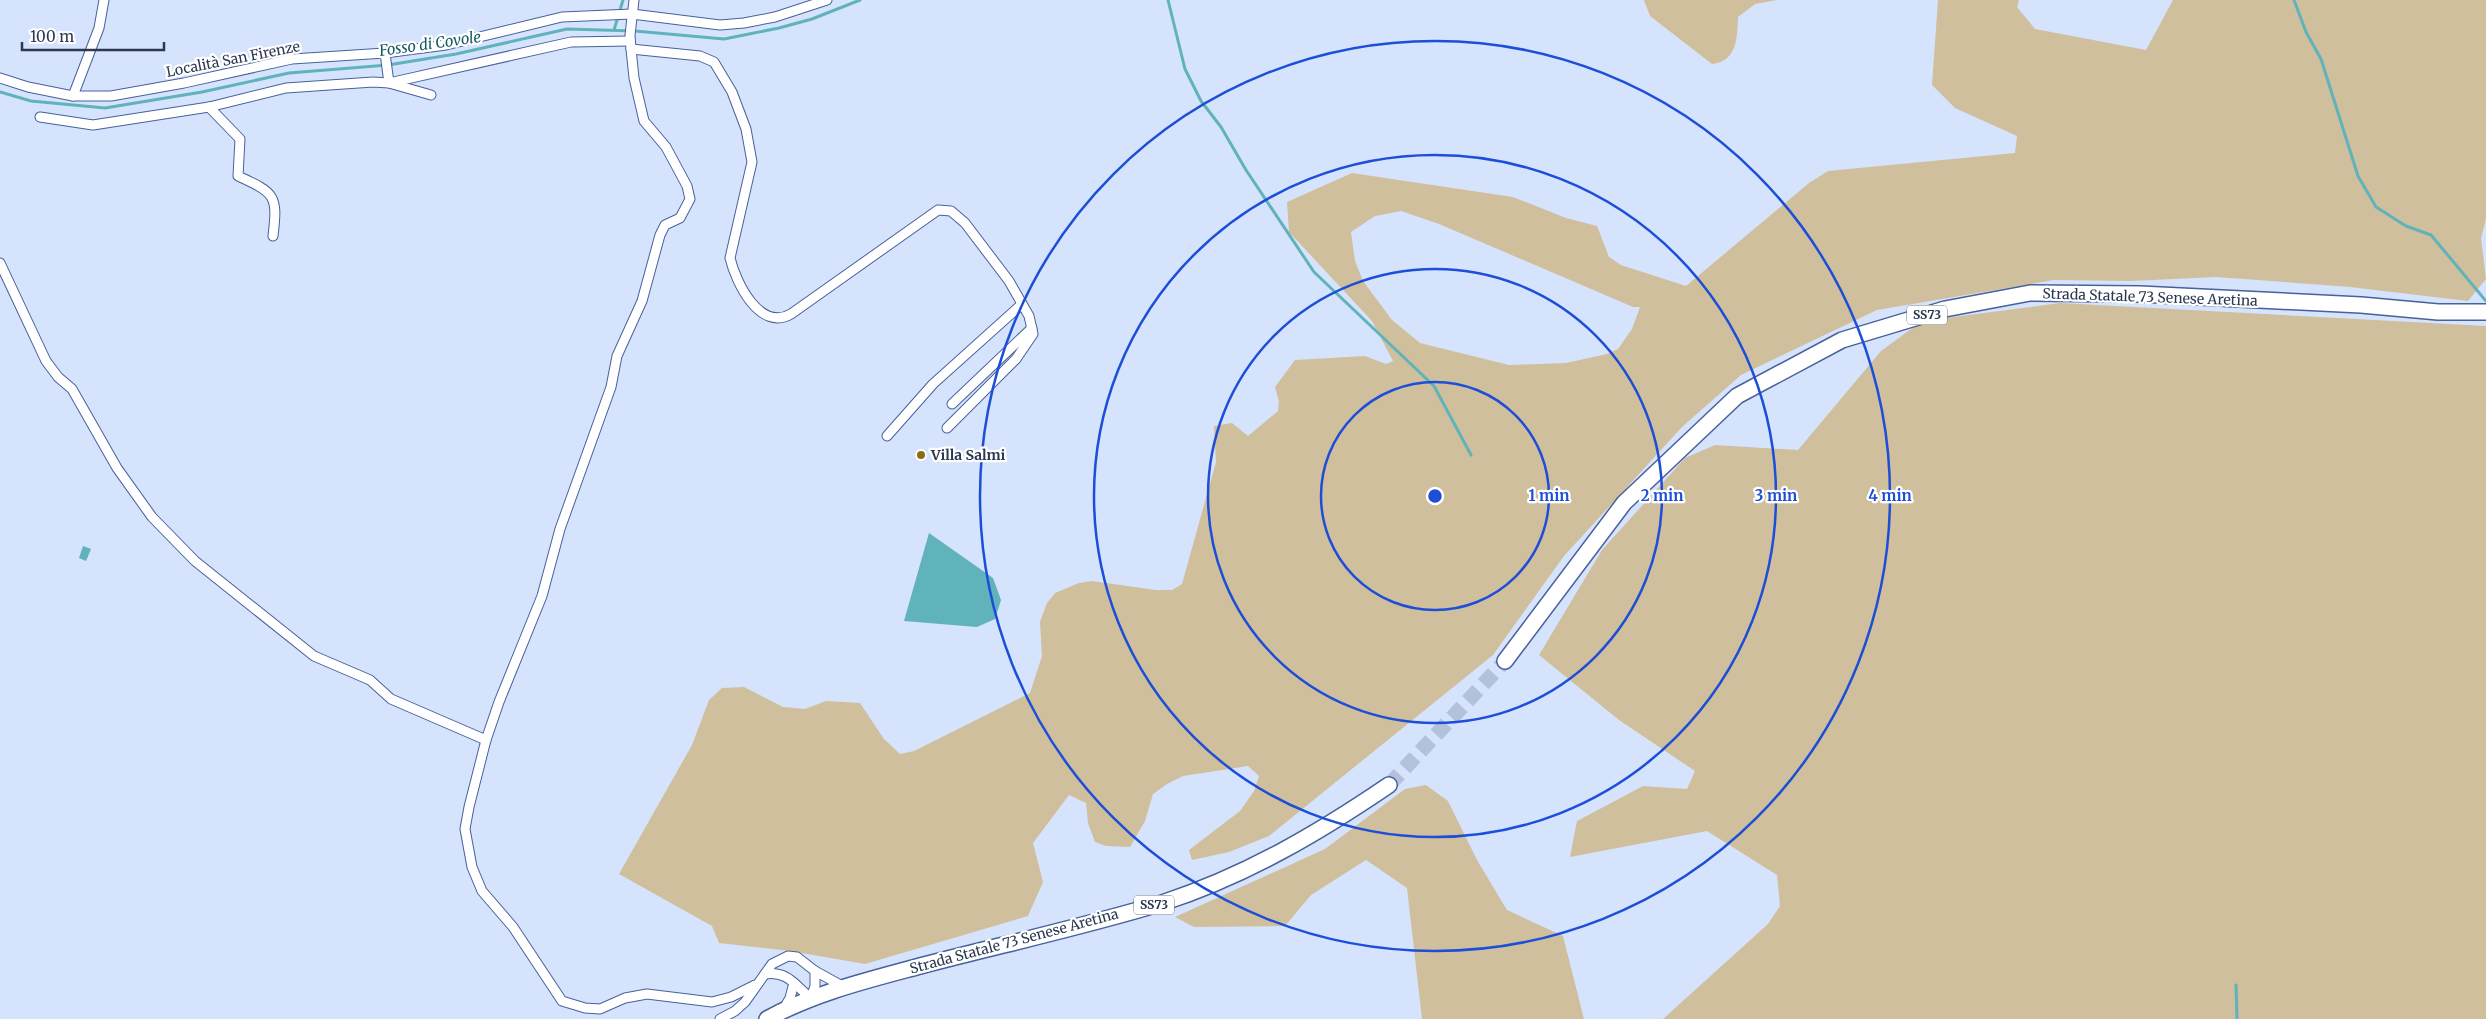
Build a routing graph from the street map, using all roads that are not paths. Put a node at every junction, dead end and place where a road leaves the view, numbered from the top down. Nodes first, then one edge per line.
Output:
1 (104, 0) edge
2 (634, 0) edge
3 (827, 0) edge
4 (630, 16) junction
5 (630, 42) junction
6 (386, 61) junction
7 (0, 78) edge
8 (389, 82) junction
9 (431, 95) dead end
10 (73, 96) junction
11 (209, 107) junction
12 (40, 117) dead end
13 (273, 236) dead end
14 (0, 263) edge
15 (1022, 304) junction
16 (2486, 312) edge
17 (1032, 328) junction
18 (952, 404) dead end
19 (947, 428) dead end
20 (887, 436) dead end
21 (1505, 661) tunnel mouth
22 (486, 740) junction
23 (1389, 785) tunnel mouth
24 (815, 971) junction
25 (765, 974) junction
26 (794, 983) junction
27 (755, 985) junction
28 (844, 987) junction
29 (811, 998) junction
30 (783, 1010) junction
31 (720, 1019) edge
32 (767, 1019) edge

1 - 10 street
2 - 4 street
3 - 4 street, Località San Firenze
4 - 5 street
4 - 6 street, Località San Firenze
5 - 8 street
5 - 15 street
5 - 22 street
6 - 8 street
6 - 10 street, Località San Firenze
7 - 10 street, Località San Firenze
8 - 9 street
8 - 11 street
11 - 12 street
11 - 13 street
14 - 22 street
15 - 17 street
15 - 20 street
16 - 21 main road, Strada Statale 73 Senese Aretina / SS73
17 - 18 street
17 - 19 street
22 - 27 street
23 - 28 main road, Strada Statale 73 Senese Aretina / SS73
24 - 25 street
24 - 28 street
24 - 29 street
25 - 26 street
25 - 27 street
26 - 29 street
26 - 30 street
27 - 31 street
28 - 29 main road, Strada Statale 73 Senese Aretina / SS73
29 - 30 main road, Strada Statale 73 Senese Aretina / SS73
30 - 32 main road, Strada Statale 73 Senese Aretina / SS73

